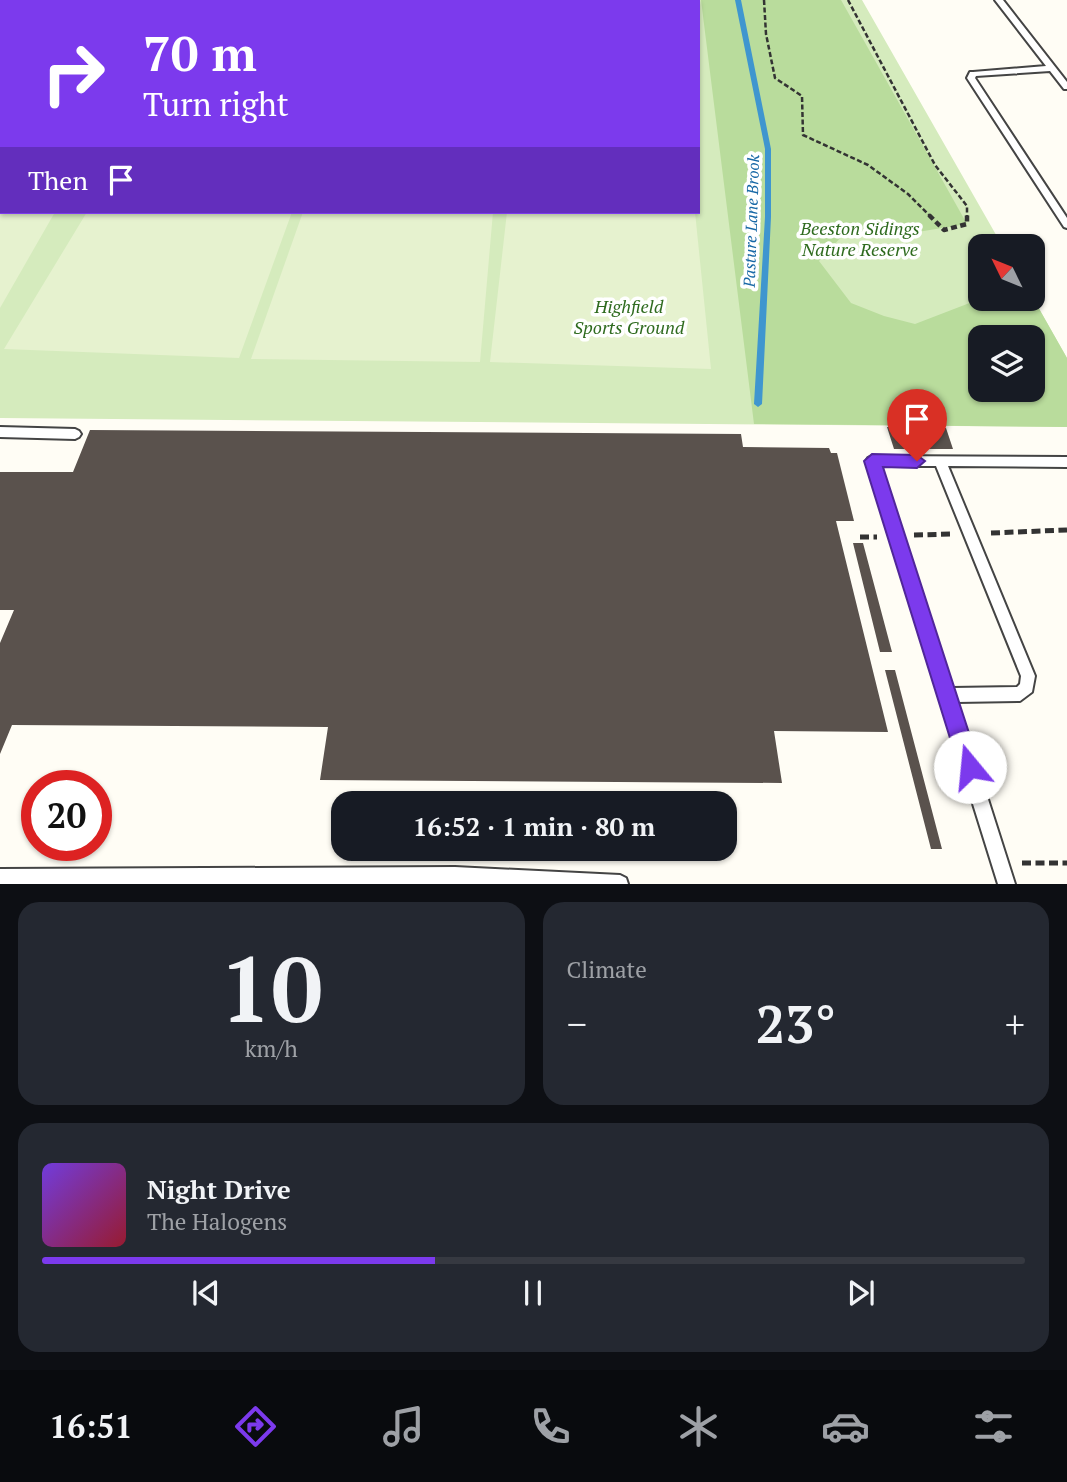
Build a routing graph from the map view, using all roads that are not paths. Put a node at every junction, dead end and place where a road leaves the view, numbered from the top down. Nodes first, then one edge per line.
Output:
1 (999, 0) edge
2 (1052, 68) junction
3 (1067, 87) edge
4 (1067, 225) edge
5 (0, 432) edge
6 (75, 434) dead end
7 (940, 461) junction
8 (1067, 462) edge
9 (947, 695) junction
10 (0, 878) edge
11 (620, 884) edge
12 (1007, 884) edge

1 - 2 lane
2 - 3 lane
2 - 4 lane
5 - 6 lane
7 - 8 lane
7 - 9 lane
7 - 9 lane
9 - 12 lane
10 - 11 lane

